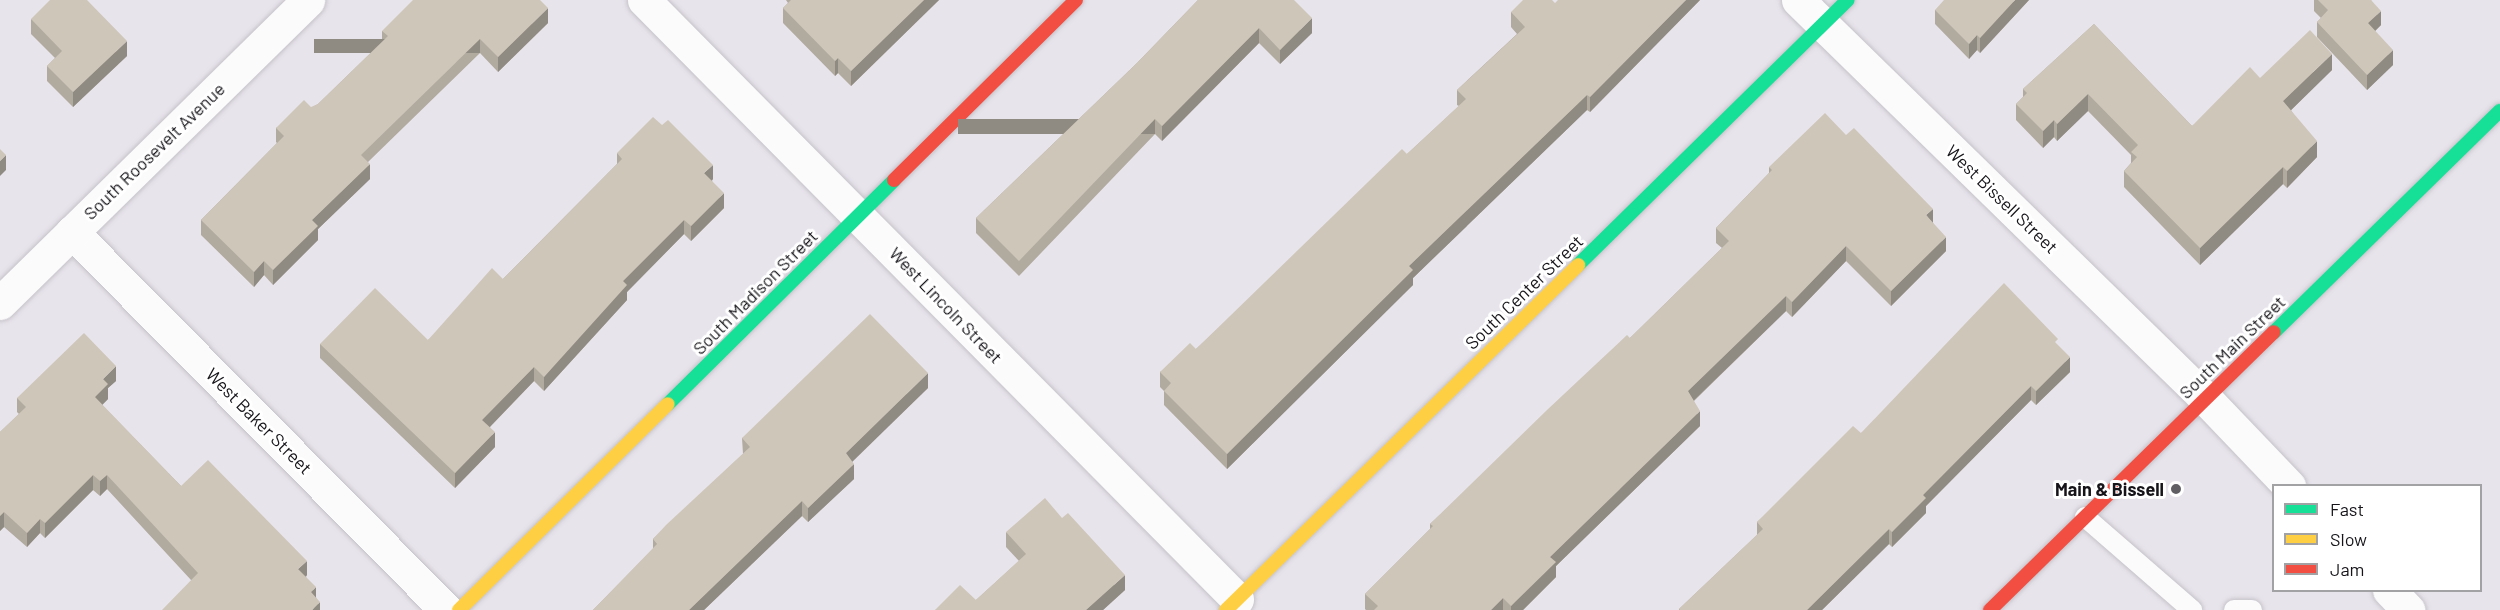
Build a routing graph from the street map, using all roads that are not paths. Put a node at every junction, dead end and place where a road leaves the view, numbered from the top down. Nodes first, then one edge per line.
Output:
1 (308, 0) edge
2 (644, 0) edge
3 (1076, 0) edge
4 (1798, 0) edge
5 (1848, 0) edge
6 (1823, 25) junction
7 (2500, 111) edge
8 (858, 216) junction
9 (72, 232) junction
10 (0, 303) edge
11 (2205, 398) junction
12 (2287, 484) edge
13 (2085, 517) junction
14 (2390, 592) edge
15 (1236, 606) edge
16 (446, 610) edge
17 (459, 610) edge
18 (1990, 610) edge
19 (2192, 610) edge
20 (2234, 610) edge
21 (2252, 610) edge
22 (2408, 610) edge

1 - 9 street, South Roosevelt Avenue
2 - 8 street, West Lincoln Street
3 - 8 main road, South Madison Street
4 - 6 street, West Bissell Street
5 - 6 main road, South Center Street
6 - 11 street, West Bissell Street
6 - 15 main road, South Center Street
7 - 11 main road, South Main Street
8 - 15 street, West Lincoln Street
8 - 17 main road, South Madison Street
9 - 10 street, South Roosevelt Avenue
9 - 16 street, West Baker Street
11 - 12 street, West Bissell Street
11 - 13 main road, South Main Street
13 - 18 main road, South Main Street
13 - 19 lane
14 - 22 street
20 - 21 lane

